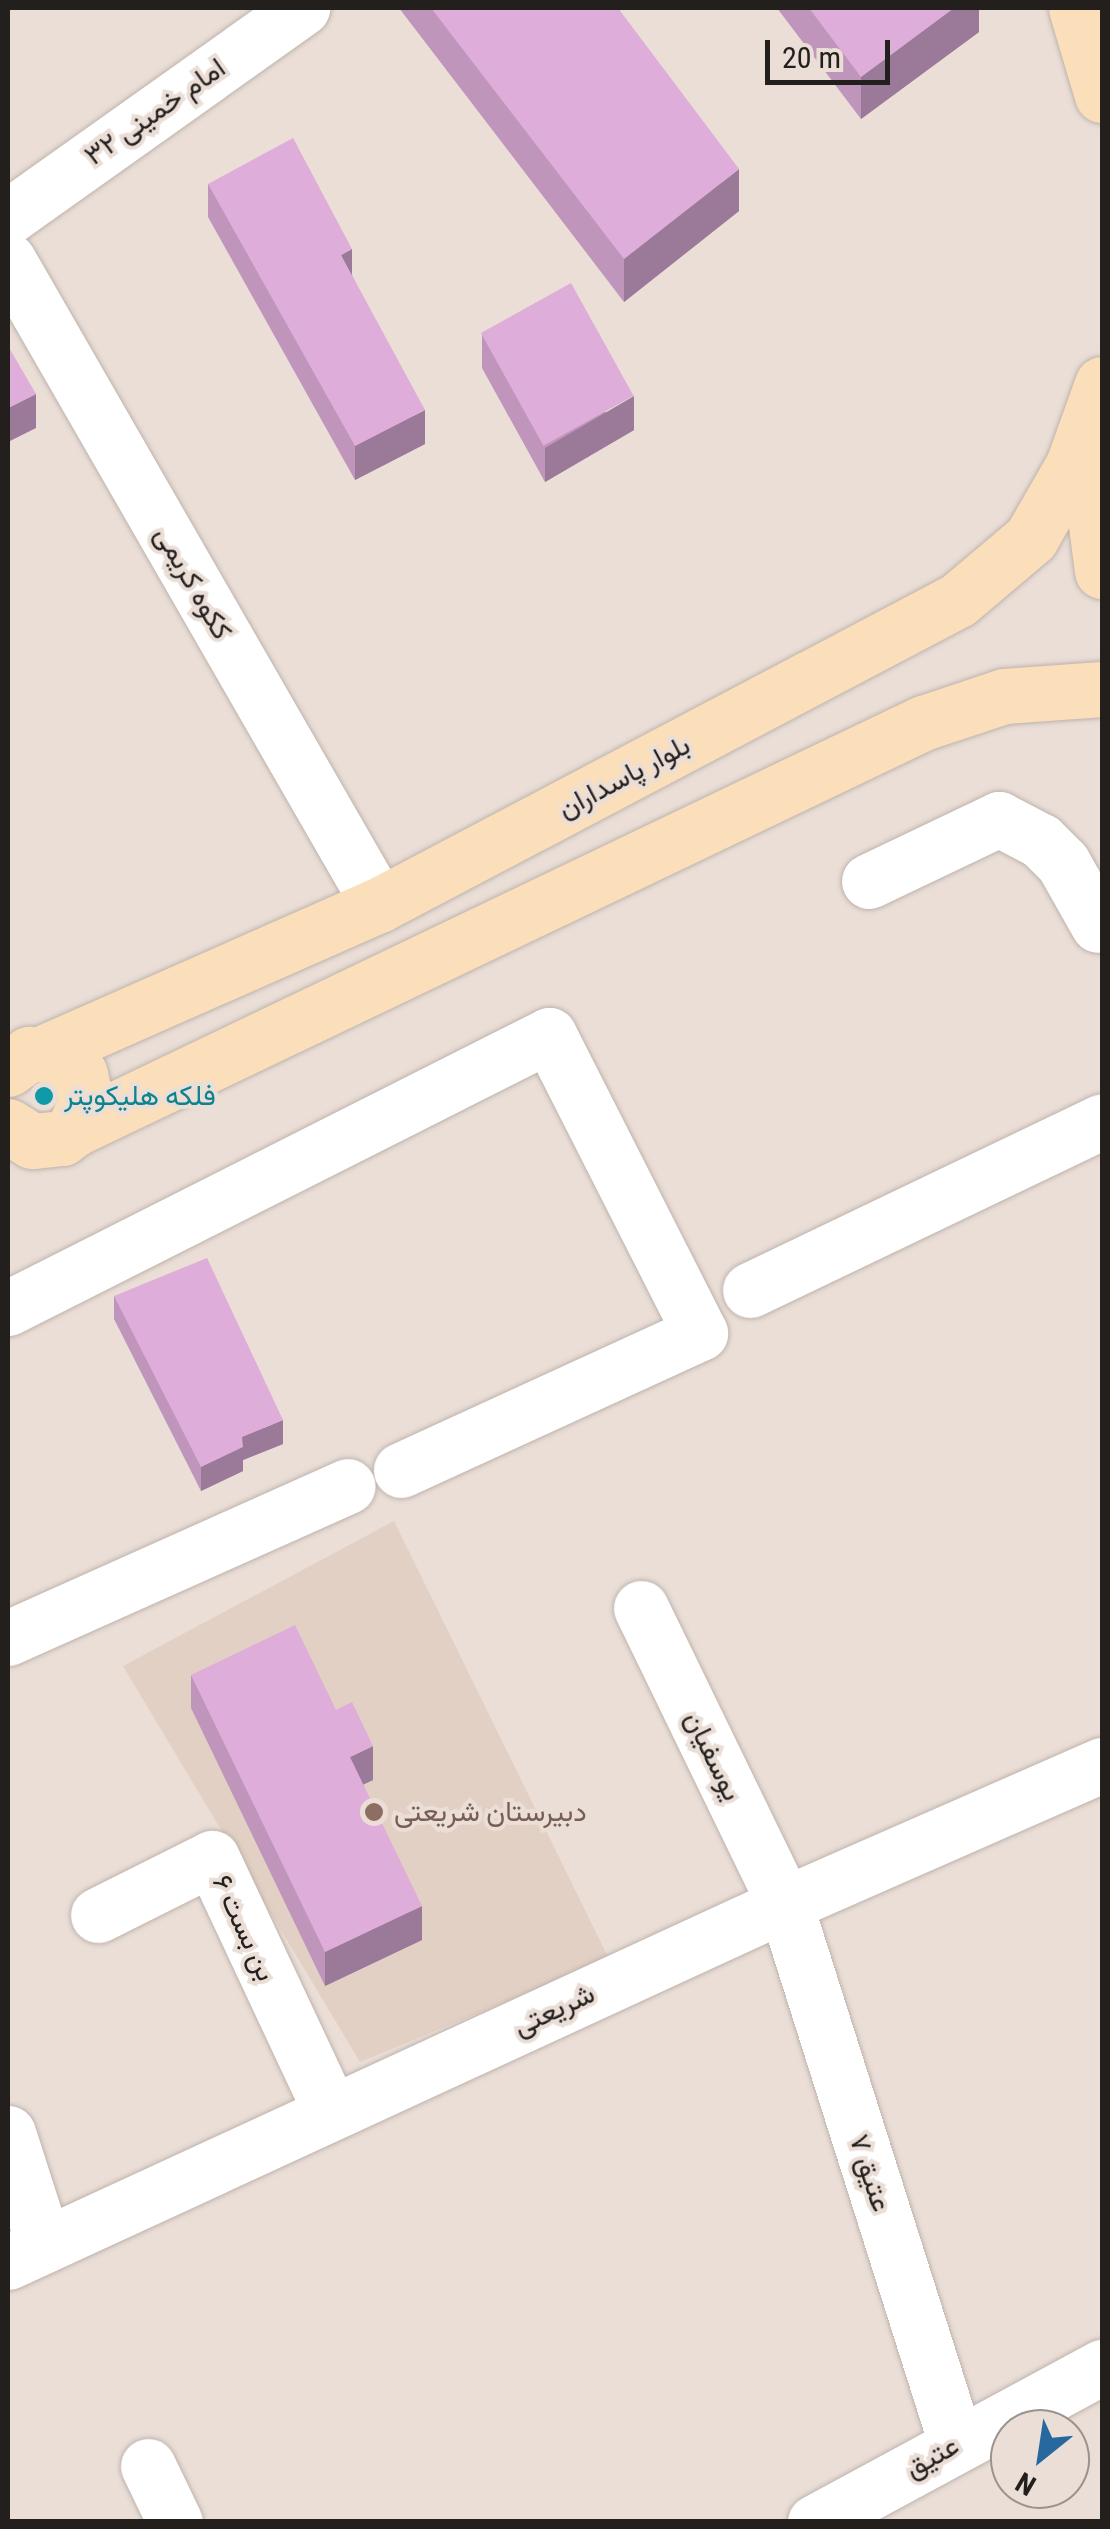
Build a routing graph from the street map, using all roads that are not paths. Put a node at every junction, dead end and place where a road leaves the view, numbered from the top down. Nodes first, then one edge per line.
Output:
1 (302, 8) edge
2 (1078, 8) edge
3 (1102, 22) edge
4 (1102, 95) edge
5 (8, 218) edge
6 (8, 260) edge
7 (1102, 385) edge
8 (1102, 571) edge
9 (1102, 690) edge
10 (868, 882) dead end
11 (379, 905) junction
12 (1101, 929) edge
13 (18, 1059) edge
14 (1102, 1121) edge
15 (34, 1140) edge
16 (750, 1290) dead end
17 (8, 1308) edge
18 (401, 1470) dead end
19 (348, 1486) dead end
20 (640, 1608) dead end
21 (8, 1638) edge
22 (1102, 1765) edge
23 (785, 1904) junction
24 (98, 1914) dead end
25 (332, 2112) junction
26 (8, 2134) edge
27 (26, 2253) edge
28 (1102, 2367) edge
29 (956, 2443) junction
30 (148, 2466) dead end
31 (837, 2516) edge
32 (174, 2522) edge

1 - 5 street, امام خمینی ۳۲
2 - 3 main road
2 - 4 main road
6 - 11 street, ککوه کریمی
7 - 8 main road
7 - 11 main road, بلوار پاسداران
9 - 15 main road
10 - 12 street
11 - 13 main road, بلوار پاسداران
13 - 15 main road
14 - 16 street
17 - 18 street
19 - 21 street
20 - 23 street, یوسفیان
22 - 23 street, شریعتی
23 - 25 street, شریعتی
23 - 29 street, عتیق ۷
24 - 25 street, بن بست ۶
25 - 27 street, شریعتی
26 - 27 street
28 - 29 street, عتیق
29 - 31 street, عتیق
30 - 32 street

